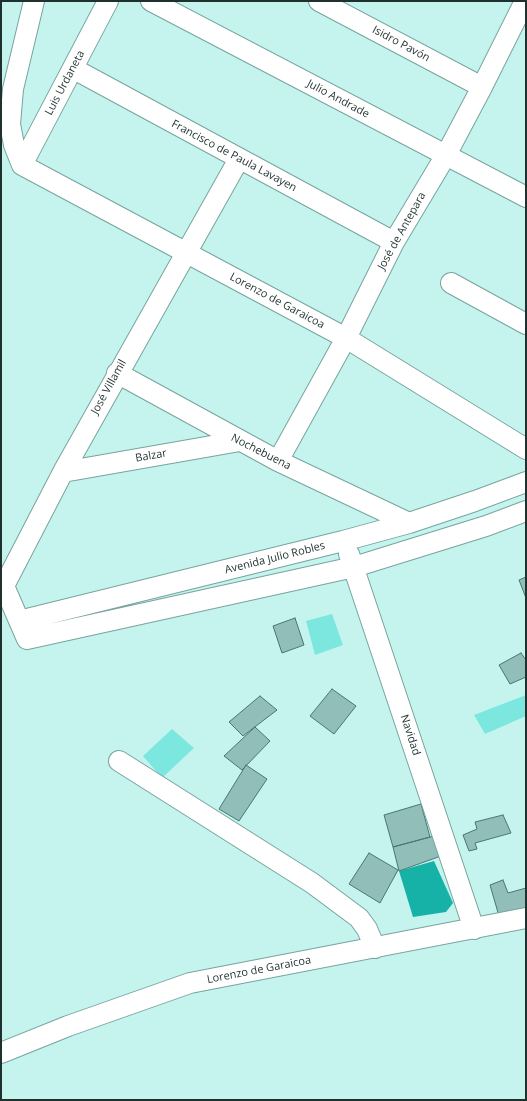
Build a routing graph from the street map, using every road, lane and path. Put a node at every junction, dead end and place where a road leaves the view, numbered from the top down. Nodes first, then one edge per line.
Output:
1 (34, 1) edge
2 (108, 1) edge
3 (151, 1) edge
4 (319, 1) edge
5 (525, 1) edge
6 (74, 69) junction
7 (7, 87) edge
8 (482, 87) junction
9 (446, 155) junction
10 (239, 158) junction
11 (22, 165) junction
12 (526, 197) edge
13 (394, 242) junction
14 (186, 253) junction
15 (451, 283) dead end
16 (526, 324) edge
17 (346, 338) junction
18 (117, 373) junction
19 (240, 441) junction
20 (526, 449) edge
21 (278, 461) junction
22 (62, 472) junction
23 (526, 482) edge
24 (526, 511) edge
25 (409, 523) junction
26 (343, 541) junction
27 (354, 567) junction
28 (23, 630) junction
29 (120, 761) dead end
30 (526, 918) edge
31 (474, 929) junction
32 (375, 948) junction
33 (1, 1053) edge

1 - 7 street
2 - 6 street, Luis Urdaneta
3 - 9 street, Julio Andrade
4 - 8 street, Isidro Pavón
5 - 8 street, José de Antepara
6 - 10 street, Francisco de Paula Lavayen
6 - 11 street, Luis Urdaneta
7 - 11 street
8 - 9 street, José de Antepara
9 - 12 street, Julio Andrade
9 - 13 street, José de Antepara
10 - 13 street, Francisco de Paula Lavayen
10 - 14 street, José Villamil
11 - 14 street, Lorenzo de Garaicoa
13 - 17 street, José de Antepara
14 - 17 street, Lorenzo de Garaicoa
14 - 18 street, José Villamil
15 - 16 street
17 - 20 street, Lorenzo de Garaicoa
17 - 21 street, José de Antepara
18 - 19 street, Nochebuena
18 - 22 street, José Villamil
19 - 21 street, Nochebuena
19 - 22 street, Balzar
21 - 25 street, Nochebuena
22 - 28 street, José Villamil
23 - 25 street, Avenida Julio Robles
24 - 27 street
25 - 26 street, Avenida Julio Robles
26 - 27 street, Navidad
26 - 28 street, Avenida Julio Robles
27 - 28 street
27 - 31 street, Navidad
29 - 32 street
30 - 31 street, Lorenzo de Garaicoa
31 - 32 street, Lorenzo de Garaicoa
32 - 33 street, Lorenzo de Garaicoa

